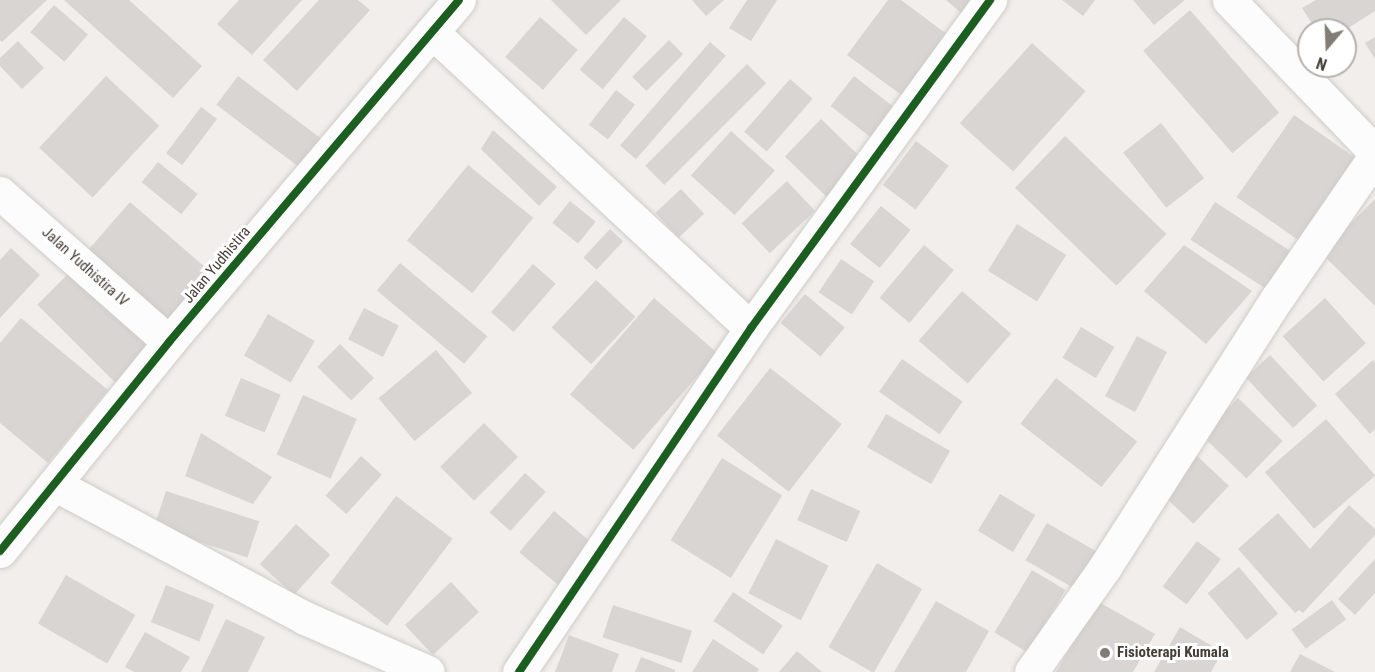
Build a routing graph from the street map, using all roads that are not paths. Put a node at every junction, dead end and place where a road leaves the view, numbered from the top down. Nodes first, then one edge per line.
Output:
1 (459, 0) edge
2 (990, 0) edge
3 (1229, 0) edge
4 (432, 32) junction
5 (1375, 154) edge
6 (0, 193) edge
7 (751, 328) junction
8 (170, 342) junction
9 (54, 484) junction
10 (0, 551) edge
11 (428, 672) edge
12 (519, 672) edge
13 (1031, 672) edge

1 - 4 street, Jalan Yudhistira
2 - 7 street
3 - 5 street
4 - 7 street
4 - 8 street, Jalan Yudhistira
5 - 13 street
6 - 8 street, Jalan Yudhistira IV
7 - 12 street
8 - 9 street, Jalan Yudhistira
9 - 10 street, Jalan Yudhistira
9 - 11 street

